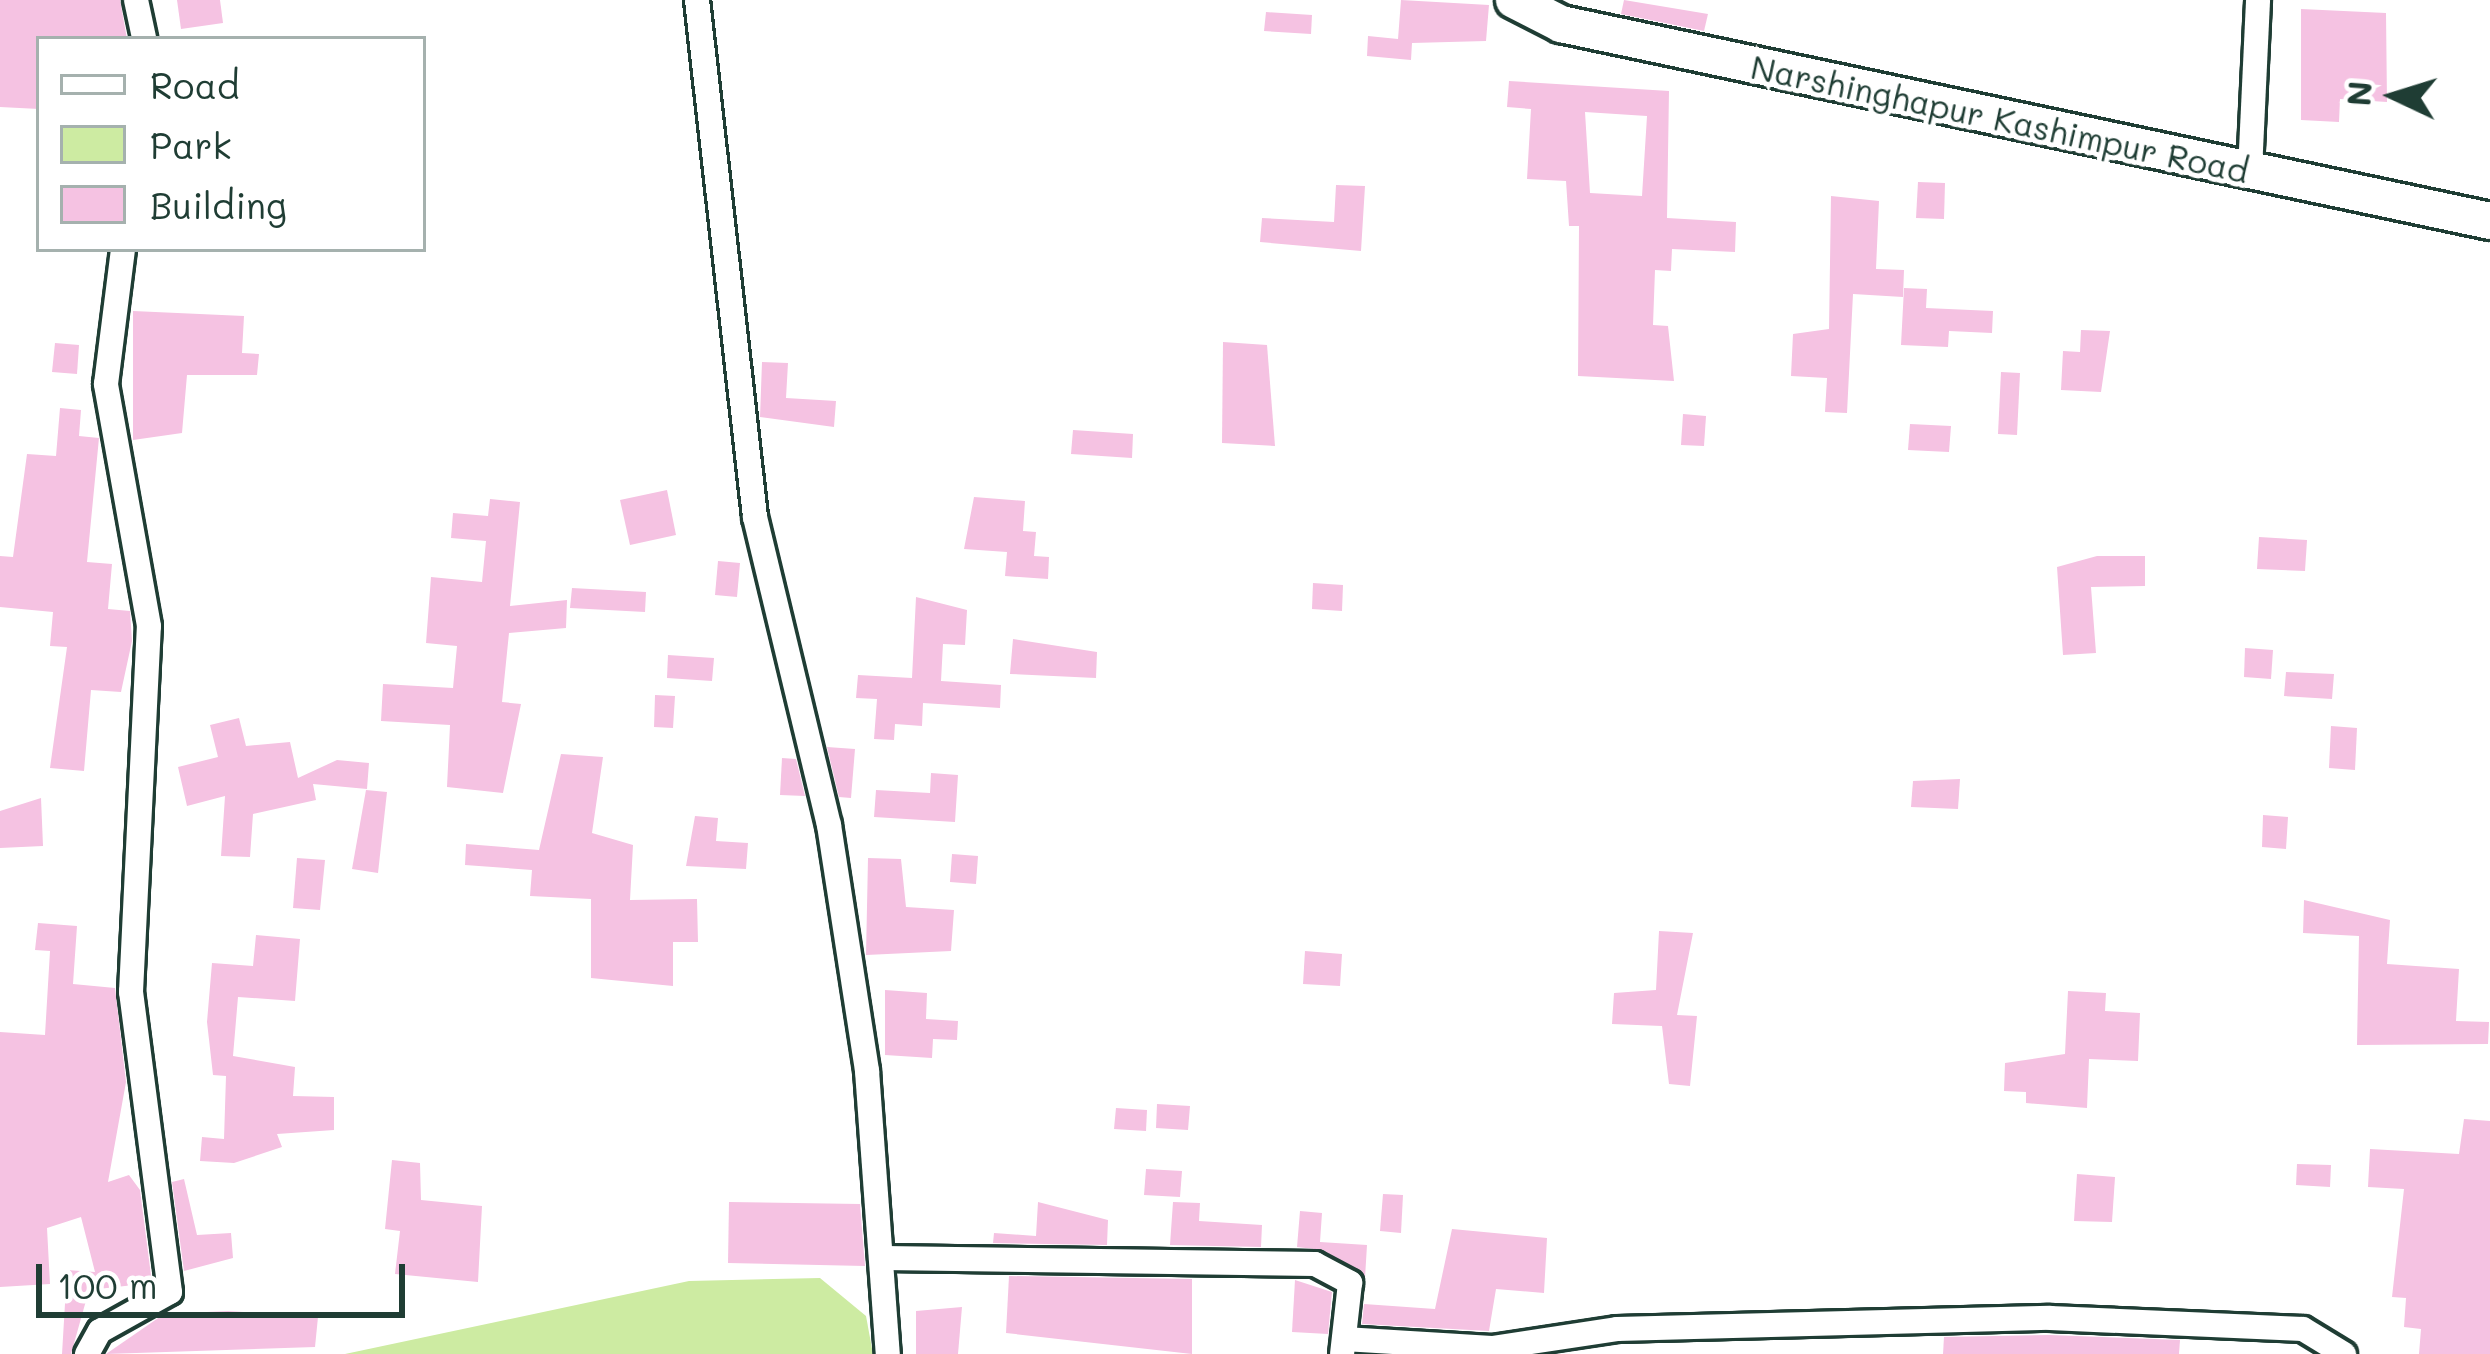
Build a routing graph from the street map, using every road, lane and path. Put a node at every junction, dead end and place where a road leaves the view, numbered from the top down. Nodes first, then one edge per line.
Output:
1 (136, 0) edge
2 (697, 0) edge
3 (1514, 0) edge
4 (2258, 0) edge
5 (143, 36) edge
6 (2250, 171) junction
7 (2490, 221) edge
8 (123, 252) edge
9 (884, 1258) junction
10 (1343, 1346) edge
11 (87, 1354) edge
12 (887, 1354) edge
13 (2344, 1354) edge

1 - 5 street
2 - 9 street
3 - 6 street, Narshinghapur Kashimpur Road
4 - 6 street
6 - 7 street, Narshinghapur Kashimpur Road
8 - 11 street
9 - 10 street
9 - 12 street
10 - 13 street

